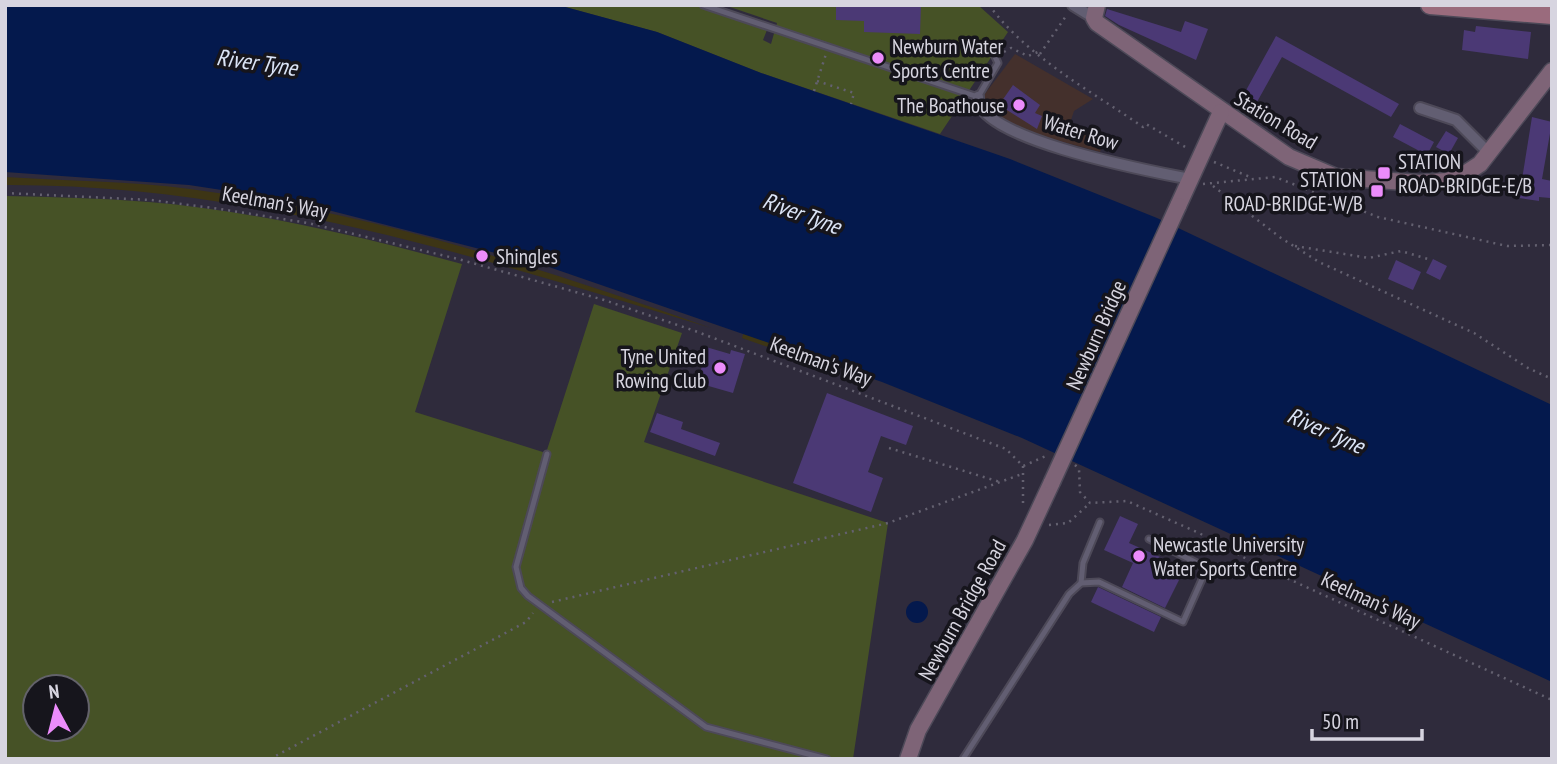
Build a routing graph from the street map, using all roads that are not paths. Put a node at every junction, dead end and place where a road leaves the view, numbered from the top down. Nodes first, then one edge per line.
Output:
1 (703, 5) edge
2 (1073, 5) edge
3 (1430, 5) edge
4 (1096, 11) edge
5 (1552, 15) edge
6 (991, 48) dead end
7 (1552, 71) edge
8 (978, 97) junction
9 (1420, 108) dead end
10 (1221, 111) junction
11 (1489, 153) junction
12 (1190, 179) junction
13 (547, 454) dead end
14 (1052, 482) joint
15 (1100, 522) dead end
16 (1149, 540) dead end
17 (1081, 583) junction
18 (828, 759) edge
19 (908, 759) edge
20 (963, 759) edge

1 - 8 lane
2 - 4 street
3 - 5 main road
4 - 10 street, Station Road
6 - 8 lane
7 - 11 street, Station Road
8 - 12 street, Water Row
9 - 11 street
10 - 11 street, Station Road
10 - 12 street
12 - 14 street, Newburn Bridge, bridge
13 - 18 lane
14 - 19 street, Newburn Bridge Road
15 - 17 lane
16 - 17 lane
17 - 20 lane

